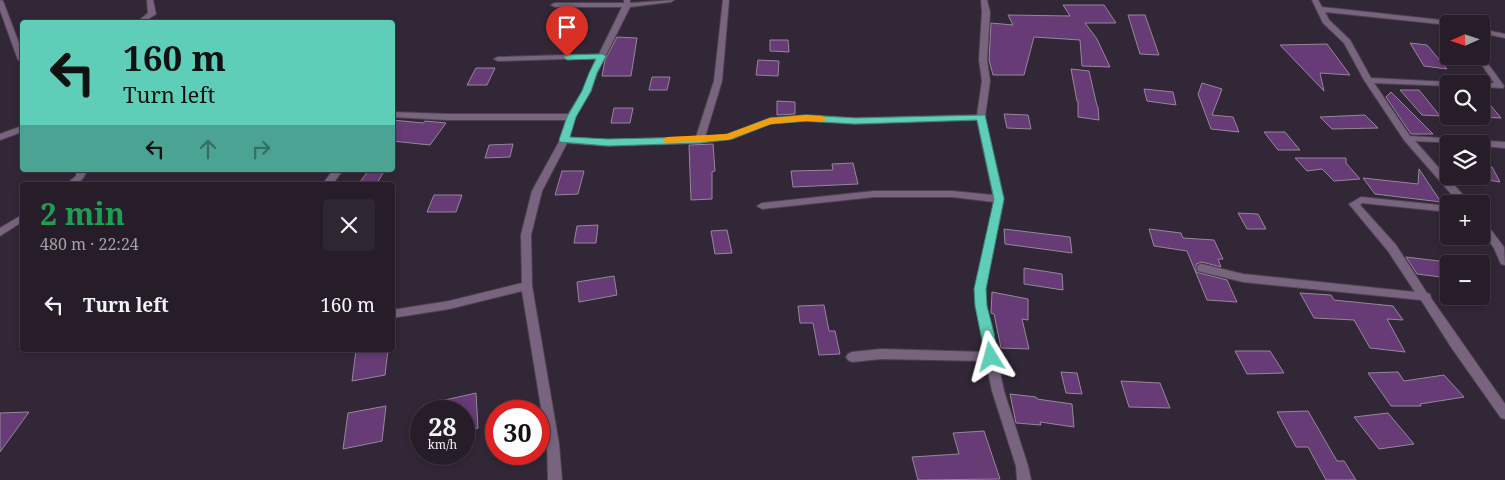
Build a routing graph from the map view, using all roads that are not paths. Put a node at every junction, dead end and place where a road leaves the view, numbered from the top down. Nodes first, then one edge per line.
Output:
1 (150, 0) edge
2 (671, 0) edge
3 (726, 0) edge
4 (984, 0) edge
5 (1315, 0) edge
6 (0, 1) edge
7 (627, 2) edge
8 (555, 5) dead end
9 (1320, 9) junction
10 (143, 20) edge
11 (1440, 22) edge
12 (1490, 33) edge
13 (1505, 36) edge
14 (20, 55) edge
15 (602, 56) junction
16 (498, 59) dead end
17 (1486, 65) edge
18 (1368, 80) junction
19 (1440, 84) edge
20 (1490, 85) edge
21 (395, 114) edge
22 (571, 117) junction
23 (981, 117) junction
24 (20, 130) edge
25 (0, 137) edge
26 (1408, 138) junction
27 (564, 140) junction
28 (700, 140) junction
29 (1505, 145) edge
30 (81, 172) edge
31 (74, 182) edge
32 (1458, 195) edge
33 (999, 199) junction
34 (762, 206) dead end
35 (1440, 208) edge
36 (20, 219) edge
37 (0, 233) edge
38 (1490, 234) edge
39 (1505, 261) edge
40 (1202, 268) dead end
41 (527, 286) junction
42 (1426, 297) junction
43 (395, 314) edge
44 (852, 356) dead end
45 (991, 357) junction
46 (1505, 414) edge
47 (555, 480) edge
48 (1024, 480) edge

1 - 10 street
2 - 7 street
3 - 28 street
4 - 23 street
5 - 9 street
6 - 14 street
7 - 8 street
7 - 15 street
9 - 11 street
9 - 18 street
12 - 13 street
15 - 16 street
15 - 22 street
17 - 20 street
18 - 19 street
18 - 26 street
21 - 22 street
22 - 27 street
23 - 28 street
23 - 33 street
24 - 25 street
26 - 29 street
26 - 32 street
27 - 28 street
27 - 41 street
30 - 31 street
33 - 34 street
33 - 45 street
35 - 42 street
36 - 37 street
38 - 39 street
40 - 42 street
41 - 43 street
41 - 47 street
42 - 46 street
44 - 45 street
45 - 48 street

